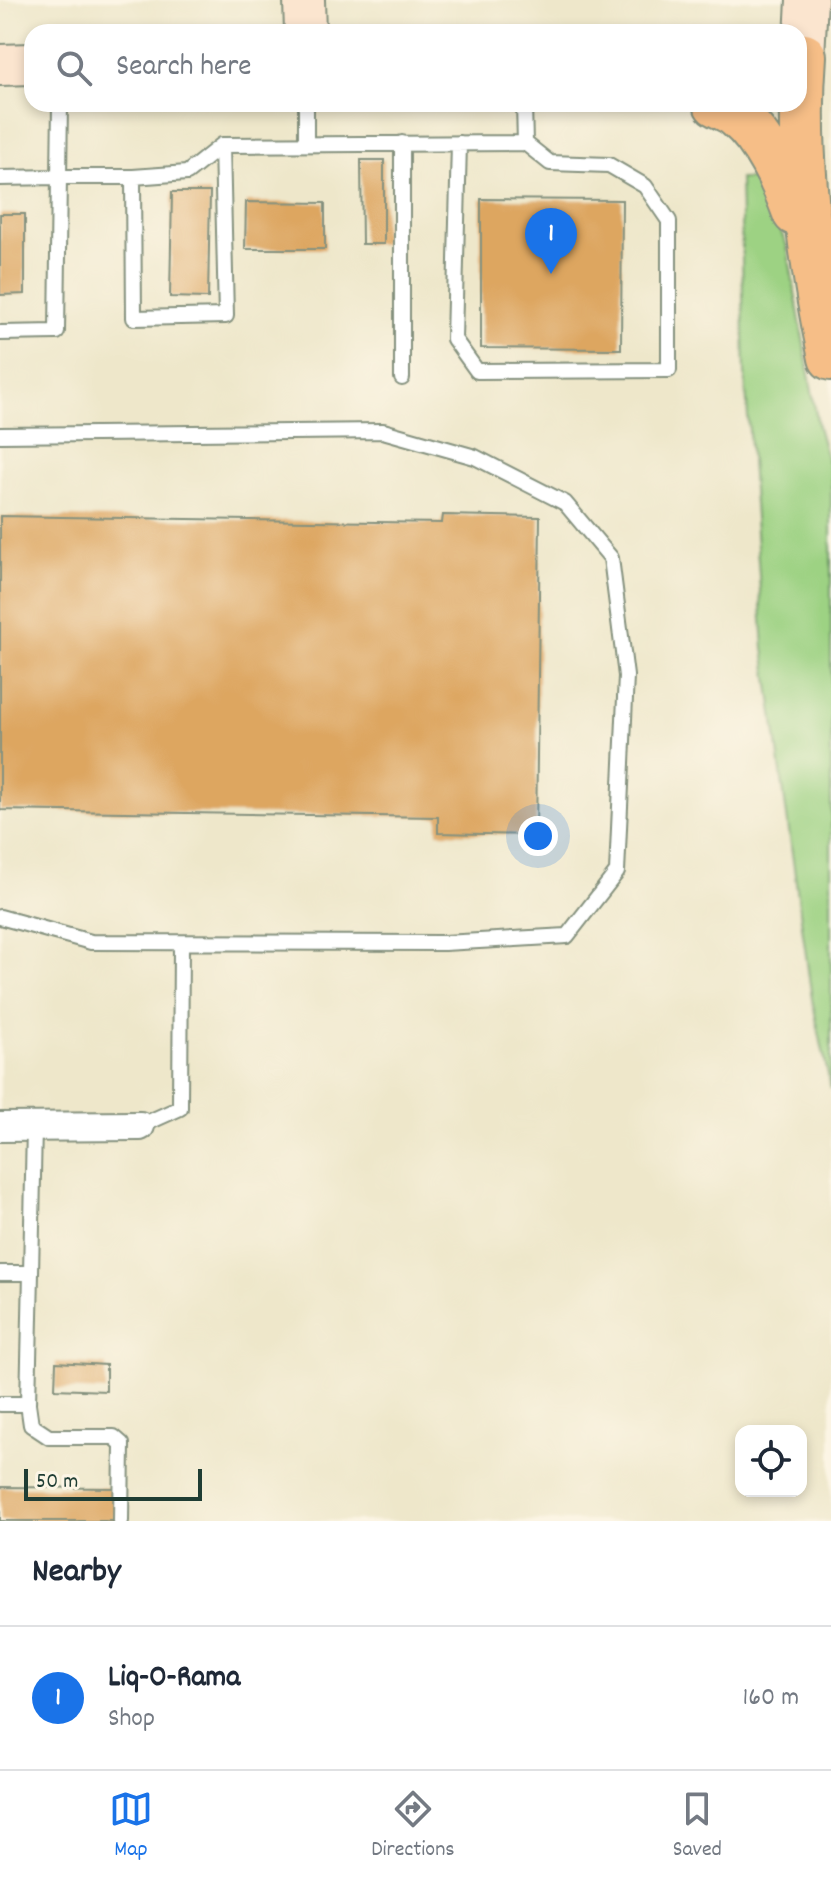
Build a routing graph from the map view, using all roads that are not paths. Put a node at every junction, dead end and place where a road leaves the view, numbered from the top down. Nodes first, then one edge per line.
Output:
1 (304, 0) edge
2 (807, 0) edge
3 (305, 24) edge
4 (811, 56) edge
5 (24, 64) edge
6 (0, 65) edge
7 (807, 102) edge
8 (60, 112) edge
9 (306, 112) edge
10 (524, 112) edge
11 (730, 112) edge
12 (806, 112) edge
13 (831, 121) edge
14 (402, 143) junction
15 (459, 143) junction
16 (525, 143) junction
17 (306, 144) junction
18 (222, 145) junction
19 (59, 177) junction
20 (133, 177) junction
21 (0, 178) edge
22 (811, 248) junction
23 (0, 333) edge
24 (831, 358) edge
25 (402, 378) dead end
26 (0, 435) edge
27 (0, 917) edge
28 (181, 943) junction
29 (140, 1126) joint
30 (0, 1127) edge
31 (34, 1127) junction
32 (0, 1273) edge
33 (31, 1273) junction
34 (0, 1404) edge
35 (28, 1404) junction
36 (121, 1521) edge

1 - 3 main road
2 - 4 main road
4 - 7 highway
5 - 6 main road
8 - 19 lane
9 - 17 lane
10 - 16 lane
11 - 22 highway
12 - 22 highway
13 - 22 highway
14 - 15 lane
14 - 17 lane
14 - 25 lane
15 - 16 lane
15 - 16 lane
17 - 18 lane
18 - 20 lane
18 - 20 lane
19 - 20 lane
19 - 21 lane
19 - 23 lane
22 - 24 highway
26 - 28 lane
27 - 28 lane
28 - 29 lane
29 - 31 street
30 - 31 street
31 - 33 lane
32 - 33 lane
33 - 35 lane
34 - 35 lane
35 - 36 lane

